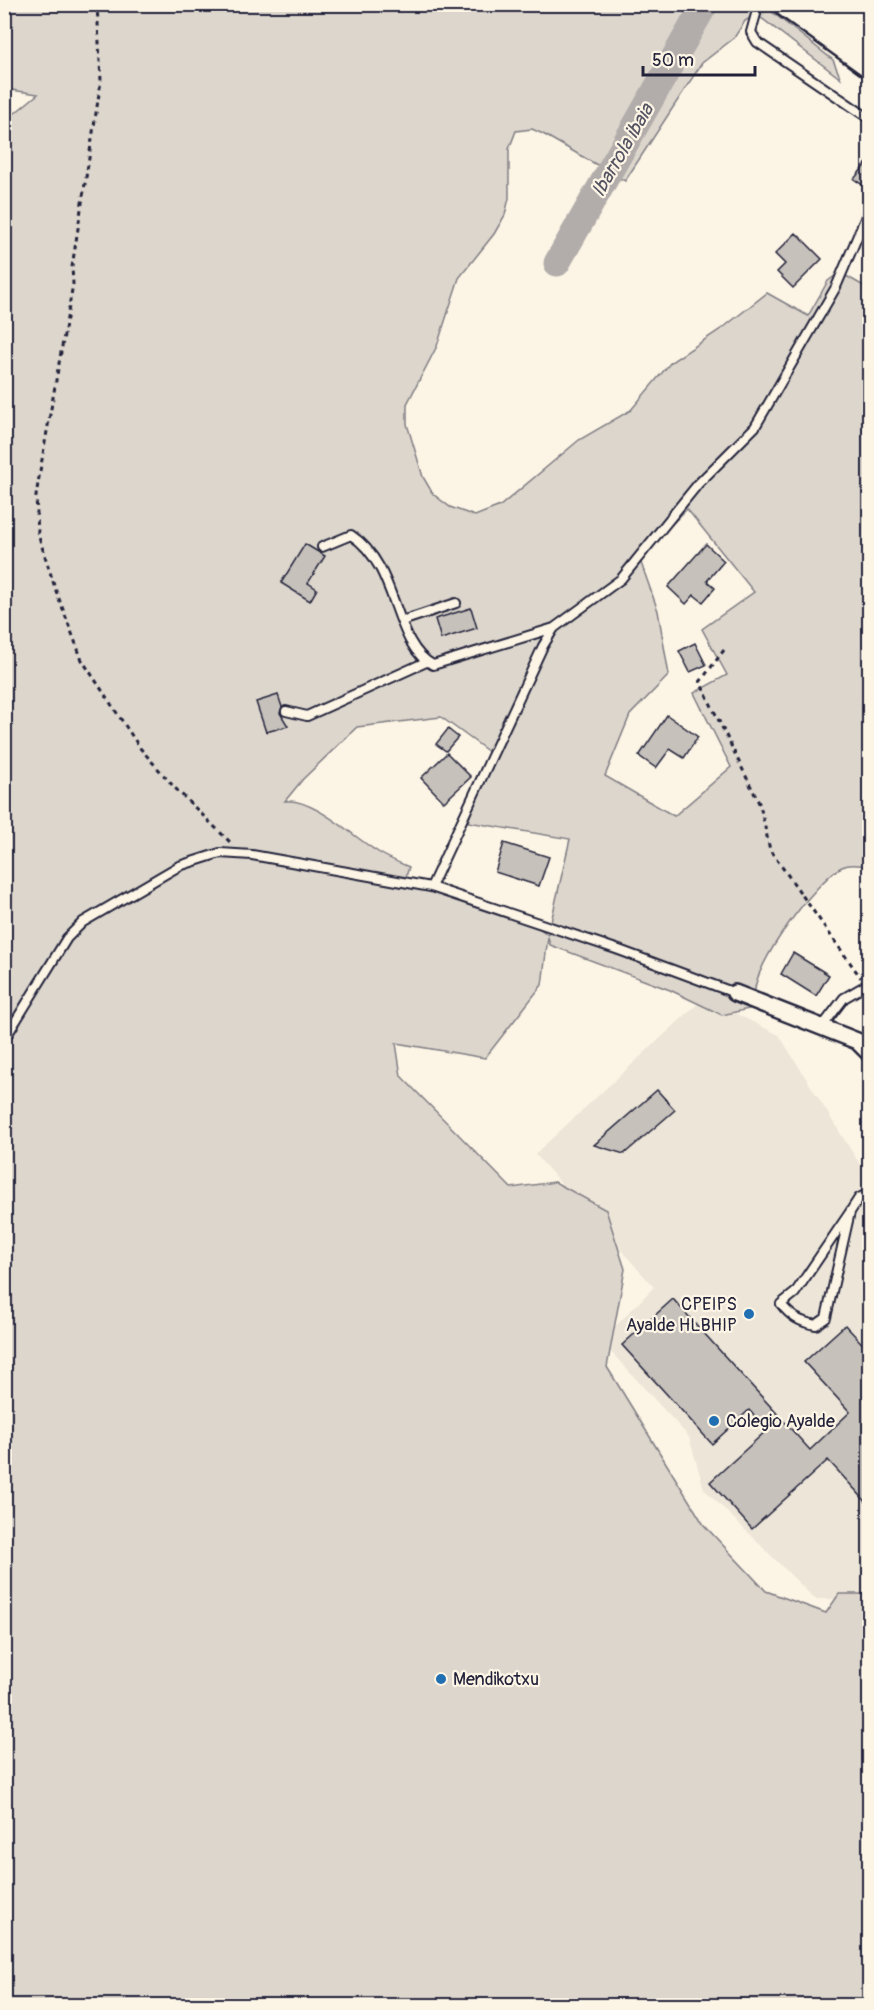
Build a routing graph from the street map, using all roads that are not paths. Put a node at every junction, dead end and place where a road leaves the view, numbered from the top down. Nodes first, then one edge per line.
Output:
1 (788, 4) edge
2 (827, 4) edge
3 (865, 4) edge
4 (870, 8) edge
5 (756, 14) tunnel mouth
6 (826, 34) junction
7 (870, 36) edge
8 (870, 63) edge
9 (870, 72) edge
10 (870, 119) edge
11 (870, 207) edge
12 (322, 547) dead end
13 (456, 603) dead end
14 (402, 621) junction
15 (554, 628) junction
16 (426, 662) junction
17 (286, 711) dead end
18 (431, 887) junction
19 (868, 985) edge
20 (735, 993) joint
21 (822, 1027) junction
22 (4, 1040) edge
23 (870, 1054) edge
24 (870, 1193) edge
25 (850, 1212) junction

1 - 6 highway
2 - 7 highway
3 - 4 highway
5 - 10 lane
6 - 8 highway
6 - 9 highway
11 - 15 lane
12 - 14 lane
13 - 14 lane
14 - 16 lane
15 - 16 lane
15 - 18 lane
16 - 17 lane
18 - 20 lane
18 - 22 lane
19 - 21 lane
20 - 21 street
21 - 23 street
24 - 25 lane
25 - 25 lane

